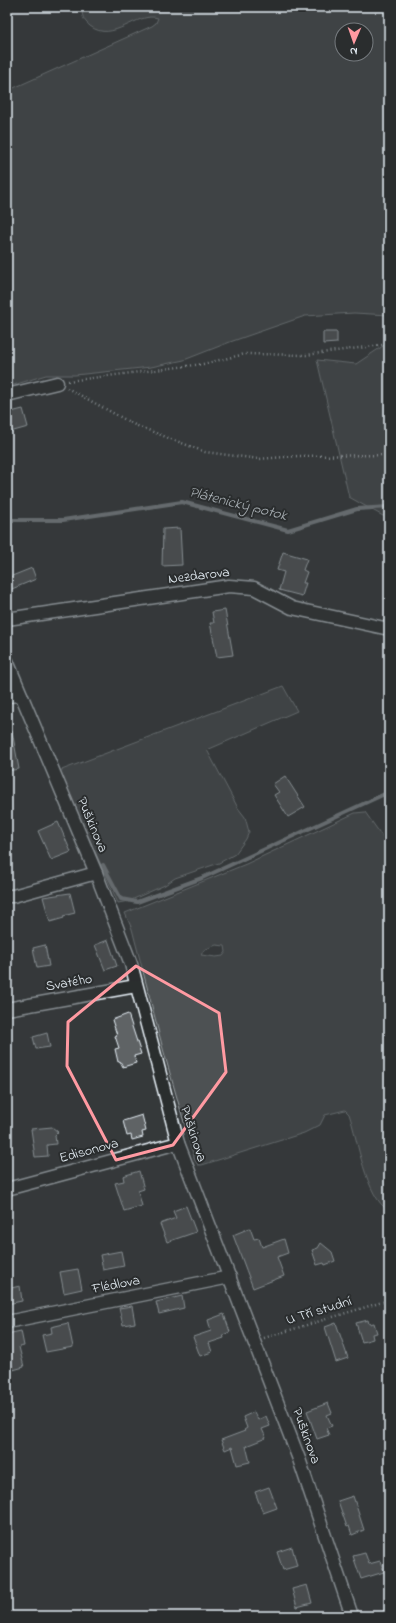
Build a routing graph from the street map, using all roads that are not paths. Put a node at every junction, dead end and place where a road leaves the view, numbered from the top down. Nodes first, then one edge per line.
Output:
1 (57, 383) road end
2 (7, 395) edge
3 (7, 620) edge
4 (389, 629) edge
5 (7, 661) edge
6 (21, 695) junction
7 (7, 696) edge
8 (96, 873) junction
9 (7, 896) edge
10 (136, 986) junction
11 (7, 1009) edge
12 (178, 1143) junction
13 (7, 1189) edge
14 (230, 1278) junction
15 (7, 1322) edge
16 (352, 1616) edge

1 - 2 street
3 - 4 street, Nezdarova
5 - 6 street, Puškinova
6 - 7 street
6 - 8 street, Puškinova
8 - 9 street
8 - 10 street, Puškinova
10 - 11 street, Svatého
10 - 12 street, Puškinova
12 - 13 street, Edisonova
12 - 14 street, Puškinova
14 - 15 street, Flédlova
14 - 16 street, Puškinova

